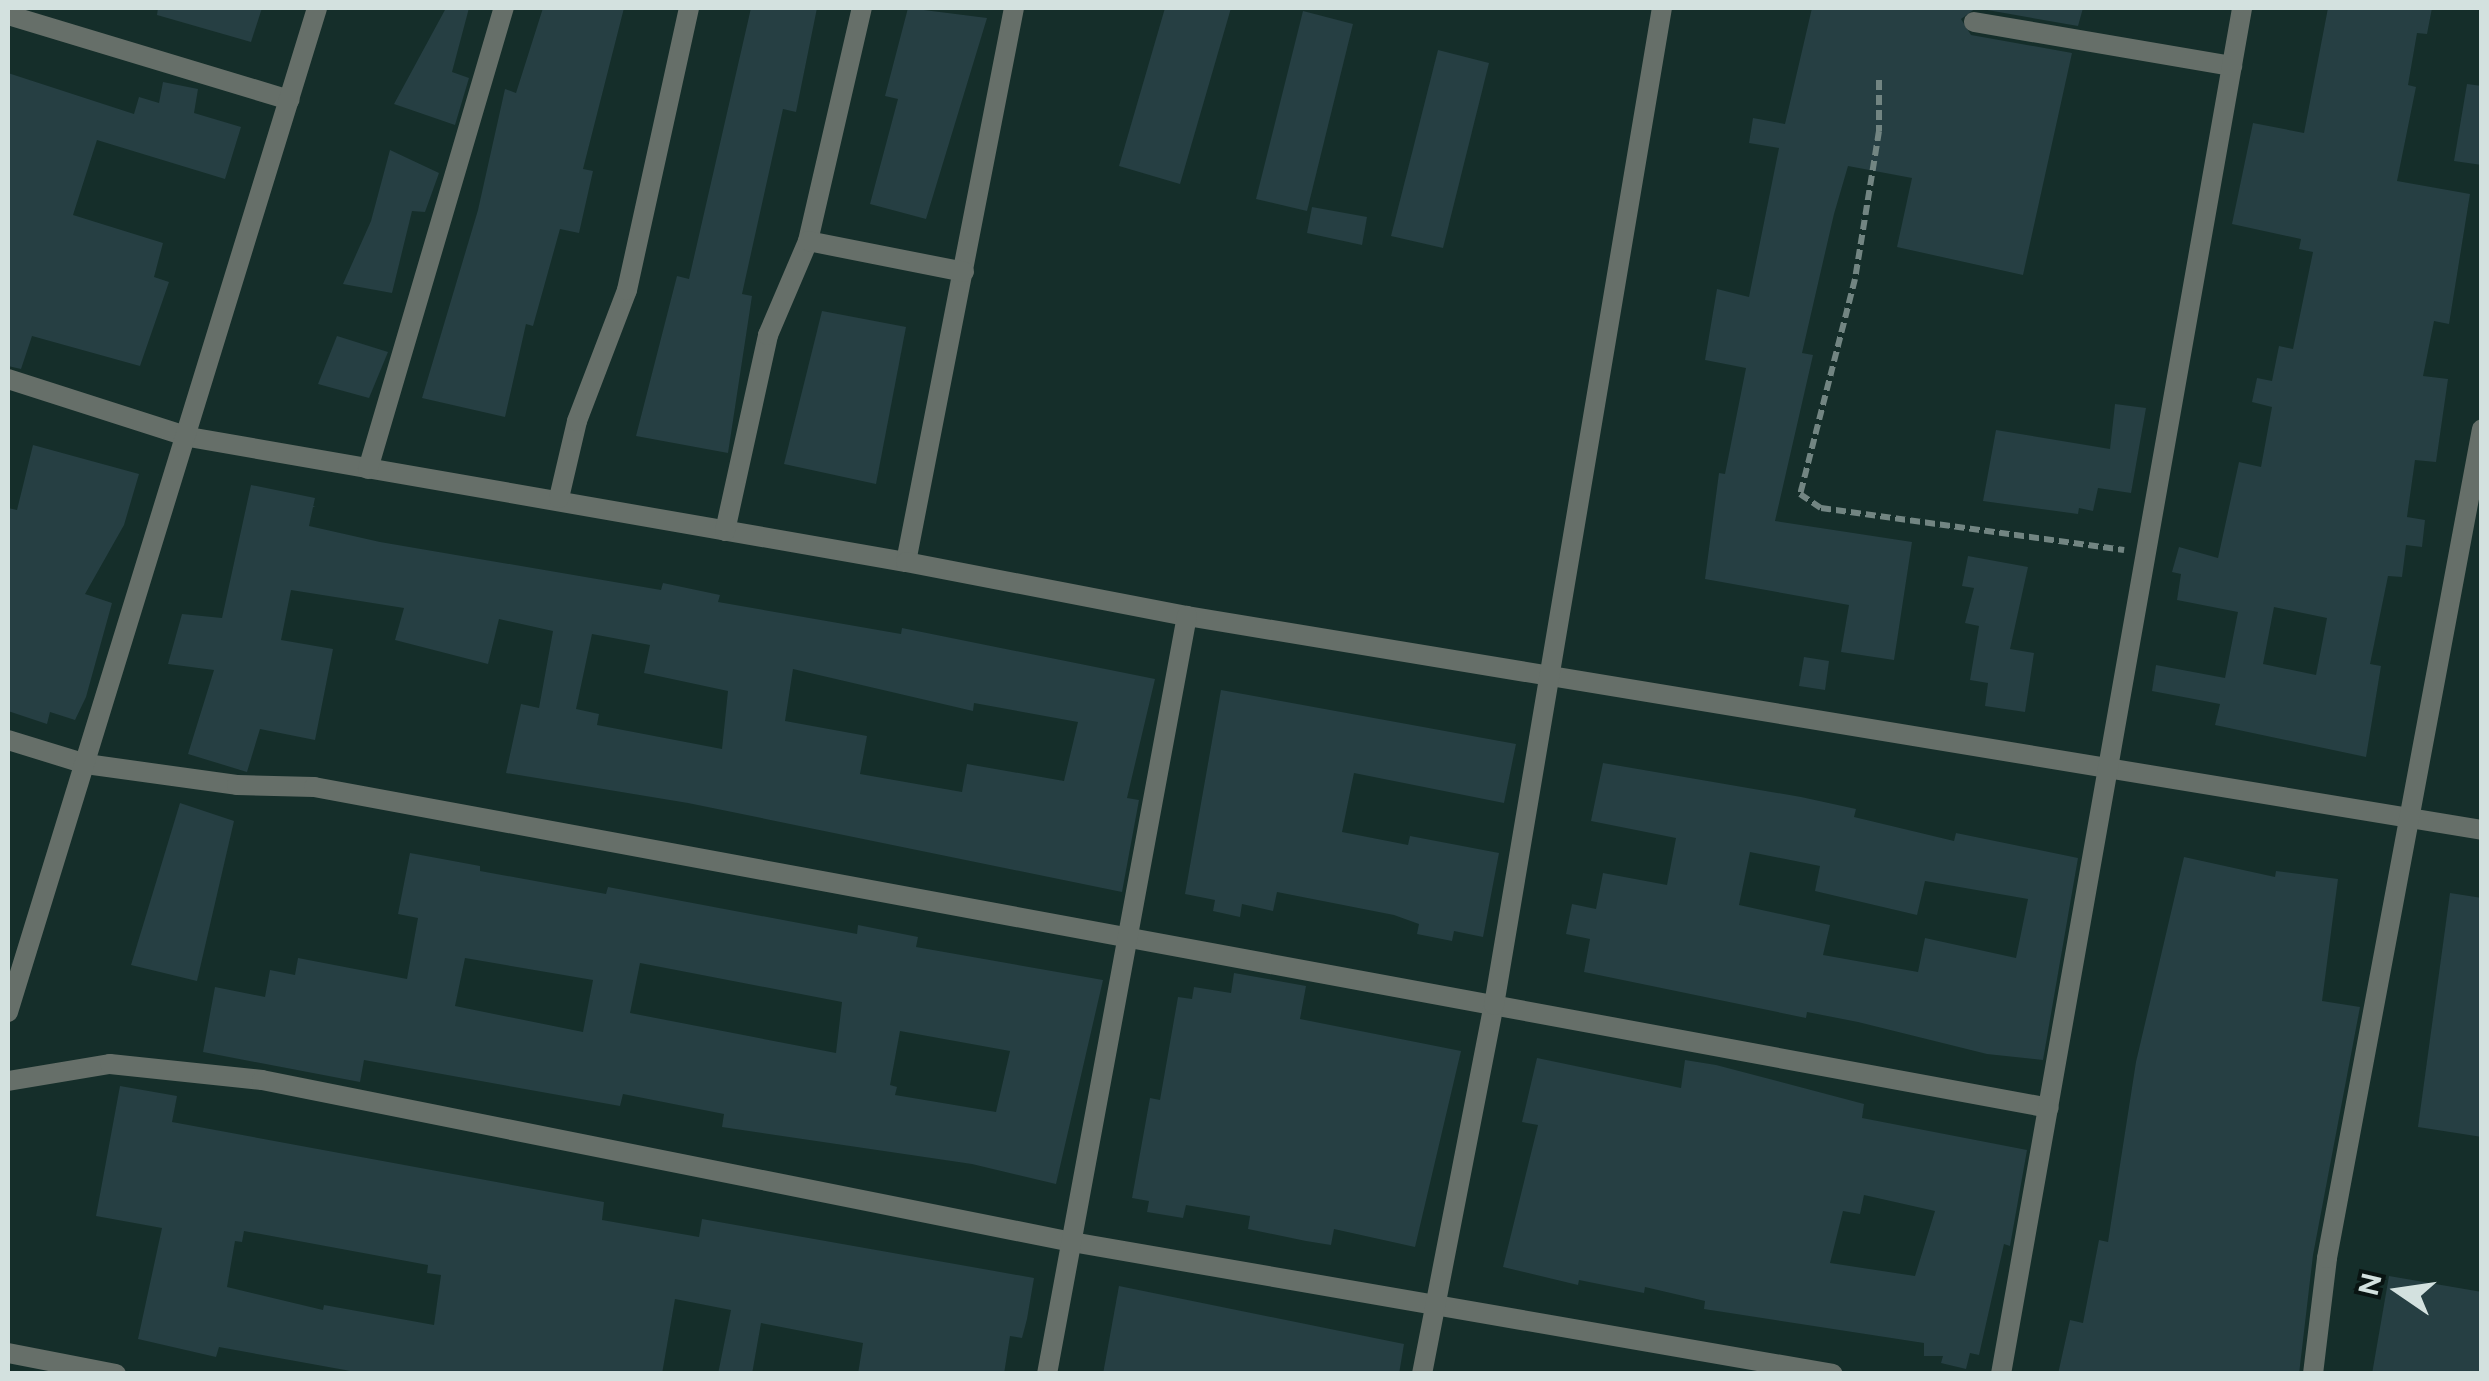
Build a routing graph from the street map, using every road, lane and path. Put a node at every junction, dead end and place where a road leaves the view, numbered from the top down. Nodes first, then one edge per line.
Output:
1 (316, 8) edge
2 (504, 8) edge
3 (690, 8) edge
4 (862, 8) edge
5 (1014, 8) edge
6 (1662, 8) edge
7 (2242, 8) edge
8 (8, 15) edge
9 (1974, 22) dead end
10 (2232, 66) junction
11 (1879, 80) dead end
12 (289, 100) junction
13 (808, 241) junction
14 (964, 272) junction
15 (8, 379) edge
16 (2482, 429) edge
17 (190, 437) junction
18 (368, 469) junction
19 (559, 498) junction
20 (726, 531) junction
21 (2146, 552) junction
22 (906, 562) junction
23 (1187, 616) junction
24 (1547, 676) junction
25 (8, 740) edge
26 (86, 764) junction
27 (2107, 770) junction
28 (2408, 818) junction
29 (2482, 830) edge
30 (1131, 940) junction
31 (1494, 1006) junction
32 (8, 1012) edge
33 (8, 1080) edge
34 (2049, 1108) junction
35 (1072, 1242) junction
36 (1436, 1300) junction
37 (8, 1353) edge
38 (116, 1374) edge
39 (1047, 1374) edge
40 (1422, 1374) edge
41 (1833, 1374) edge
42 (2001, 1374) edge
43 (2313, 1374) edge

1 - 12 street
2 - 18 street
3 - 19 street
4 - 13 street
5 - 14 street
6 - 24 street
7 - 10 street
8 - 12 street
9 - 10 street
10 - 21 street
11 - 21 path
12 - 17 street
13 - 14 street
13 - 20 street
14 - 22 street
15 - 17 street
16 - 28 street
17 - 18 street
17 - 26 street
18 - 19 street
19 - 20 street
20 - 22 street
21 - 27 street
22 - 23 street
23 - 24 street
23 - 30 street
24 - 27 street
24 - 31 street
25 - 26 street
26 - 30 street
26 - 32 street
27 - 28 street
27 - 34 street
28 - 29 street
28 - 43 street
30 - 31 street
30 - 35 street
31 - 34 street
31 - 36 street
33 - 35 street
34 - 42 street
35 - 36 street
35 - 39 street
36 - 40 street
36 - 41 street
37 - 38 street

